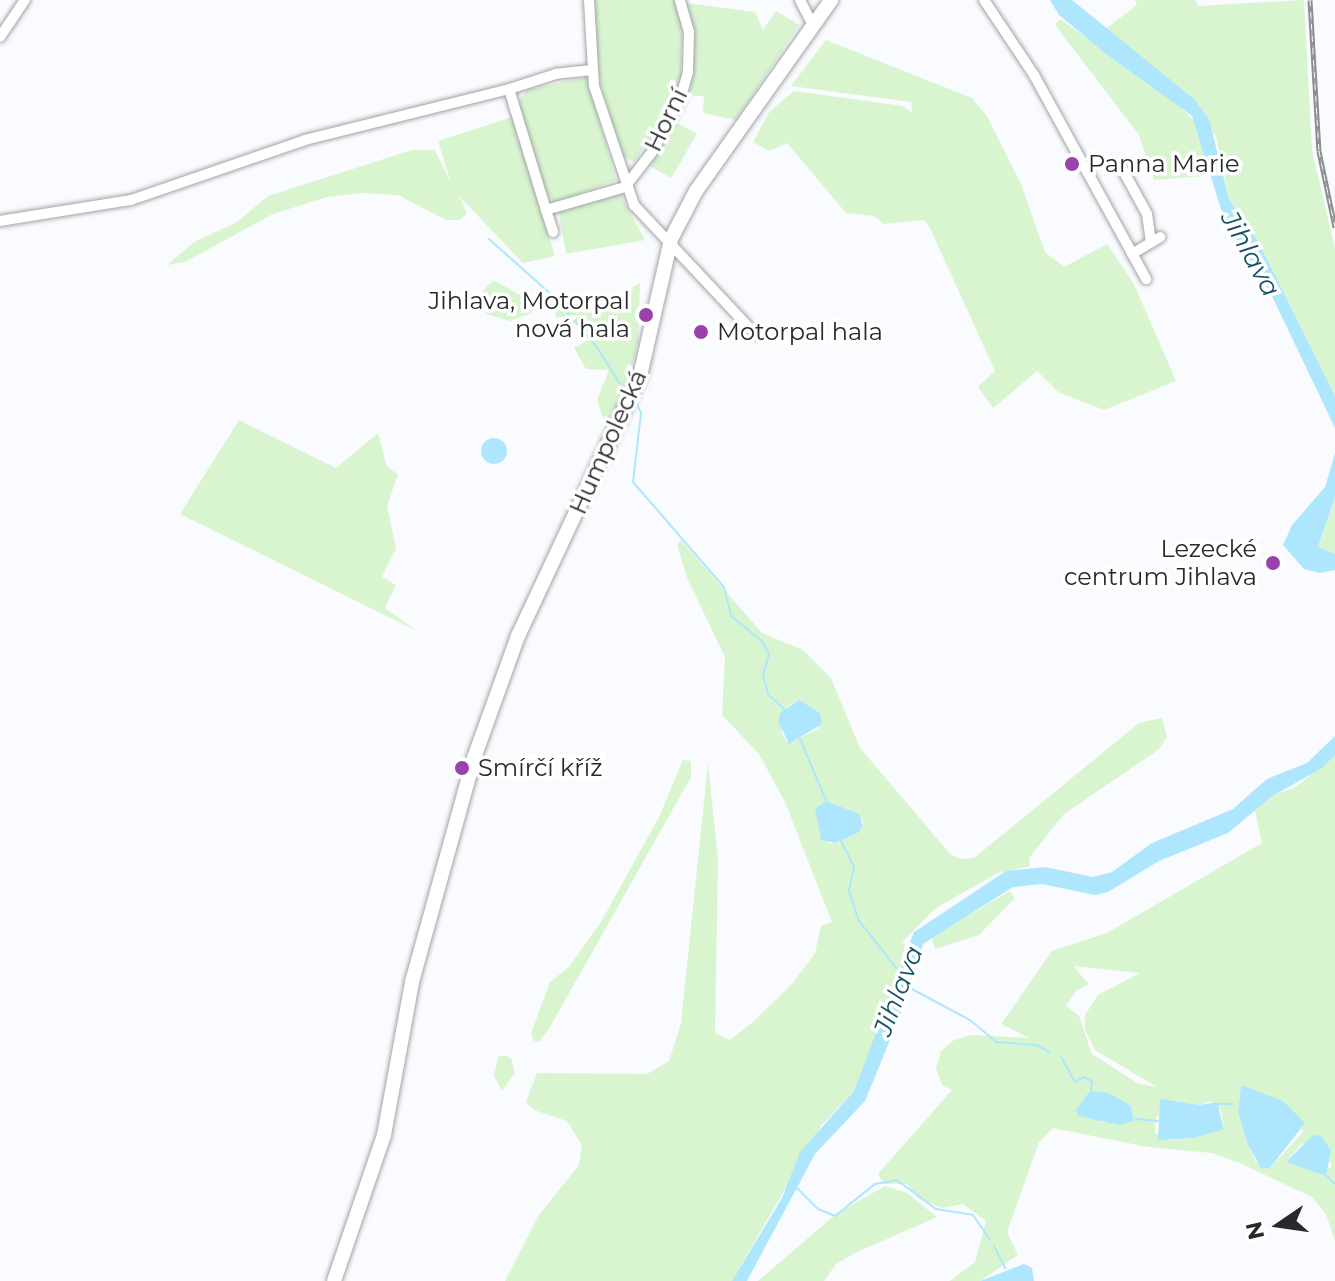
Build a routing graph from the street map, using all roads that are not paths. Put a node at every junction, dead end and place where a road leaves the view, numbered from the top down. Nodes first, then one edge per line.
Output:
1 (25, 0) edge
2 (589, 0) edge
3 (680, 0) edge
4 (800, 0) edge
5 (831, 0) edge
6 (984, 0) edge
7 (812, 24) junction
8 (0, 37) edge
9 (592, 70) junction
10 (509, 89) junction
11 (1120, 165) dead end
12 (625, 187) junction
13 (546, 210) junction
14 (0, 221) edge
15 (553, 232) dead end
16 (671, 239) junction
17 (1132, 254) junction
18 (1146, 279) dead end
19 (755, 334) dead end
20 (334, 1281) edge

1 - 8 street
2 - 9 street
3 - 12 street, Horní
4 - 7 street
5 - 7 main road, Humpolecká
6 - 17 street
7 - 16 main road, Humpolecká
9 - 10 street
9 - 12 street
10 - 13 street
10 - 14 street
11 - 17 street
12 - 13 street
12 - 16 street
13 - 15 street
16 - 19 street
16 - 20 main road, Humpolecká
17 - 18 street

